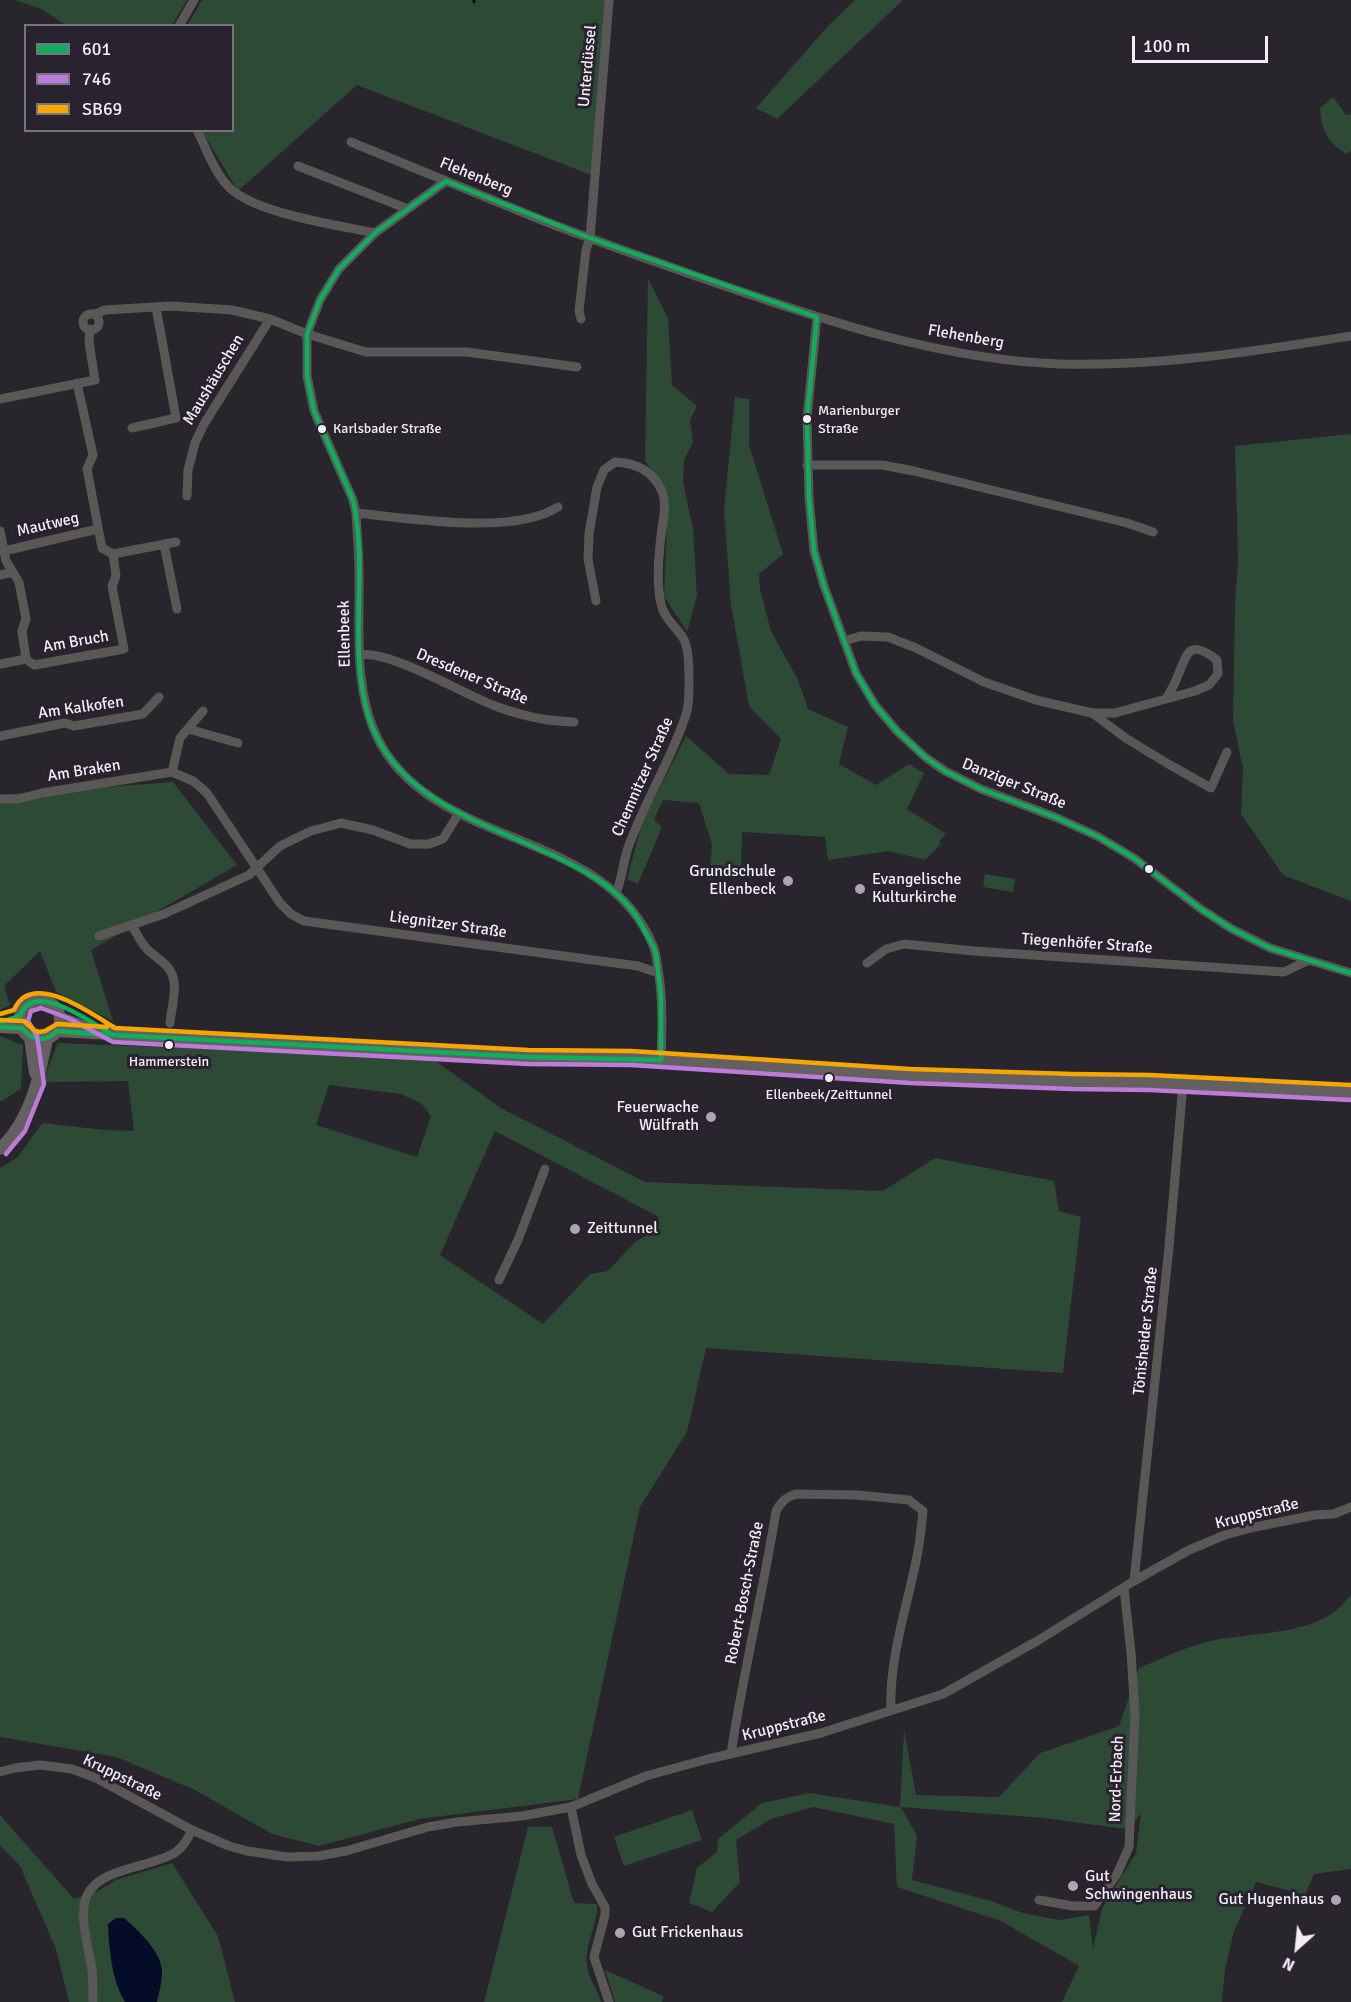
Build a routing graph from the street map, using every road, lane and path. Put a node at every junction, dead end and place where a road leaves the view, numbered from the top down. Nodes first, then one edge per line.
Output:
1 (194, 0) edge
2 (609, 0) edge
3 (181, 24) edge
4 (198, 132) edge
5 (351, 142) dead end
6 (298, 166) dead end
7 (446, 181) junction
8 (408, 209) junction
9 (375, 233) junction
10 (590, 238) junction
11 (156, 307) junction
12 (818, 316) junction
13 (270, 319) junction
14 (581, 319) dead end
15 (307, 334) junction
16 (1351, 336) edge
17 (577, 367) dead end
18 (77, 383) junction
19 (0, 399) edge
20 (132, 428) dead end
21 (807, 465) junction
22 (187, 496) dead end
23 (558, 507) dead end
24 (356, 513) junction
25 (99, 529) junction
26 (0, 531) edge
27 (1153, 532) dead end
28 (176, 542) dead end
29 (164, 544) junction
30 (4, 551) junction
31 (113, 554) junction
32 (13, 572) junction
33 (0, 574) edge
34 (596, 601) dead end
35 (177, 609) dead end
36 (844, 641) junction
37 (360, 655) junction
38 (26, 659) junction
39 (0, 664) edge
40 (159, 697) dead end
41 (1167, 697) junction
42 (203, 711) dead end
43 (1092, 713) junction
44 (574, 722) dead end
45 (188, 729) junction
46 (0, 736) edge
47 (238, 742) dead end
48 (1227, 752) dead end
49 (172, 772) junction
50 (0, 799) edge
51 (459, 813) junction
52 (258, 868) junction
53 (616, 893) junction
54 (132, 926) junction
55 (99, 936) dead end
56 (1307, 961) junction
57 (867, 963) dead end
58 (658, 973) junction
59 (1351, 973) edge
60 (61, 1018) junction
61 (0, 1022) edge
62 (170, 1023) dead end
63 (0, 1027) edge
64 (57, 1031) junction
65 (26, 1032) junction
66 (102, 1034) junction
67 (46, 1042) junction
68 (661, 1060) junction
69 (38, 1069) junction
70 (1183, 1084) junction
71 (1351, 1093) edge
72 (0, 1149) edge
73 (545, 1169) dead end
74 (499, 1280) dead end
75 (1351, 1507) edge
76 (1134, 1581) junction
77 (1124, 1588) junction
78 (891, 1711) junction
79 (731, 1754) junction
80 (0, 1773) edge
81 (571, 1807) junction
82 (192, 1830) junction
83 (1039, 1900) dead end
84 (93, 2002) edge
85 (609, 2002) edge

1 - 3 street
2 - 10 street, Unterdüssel
4 - 9 street
5 - 7 street, Flehenberg
6 - 8 street
7 - 8 street, Ellenbeek
7 - 10 street, Flehenberg
8 - 9 street, Ellenbeek
9 - 15 street, Ellenbeek
10 - 12 street, Flehenberg
10 - 14 street
11 - 13 street
11 - 18 street
11 - 20 street
12 - 16 street, Flehenberg
12 - 21 street, Danziger Straße
13 - 15 street
13 - 22 street, Maushäuschen
15 - 17 street
15 - 24 street, Ellenbeek
18 - 19 street
18 - 25 street
21 - 27 street
21 - 36 street, Danziger Straße
23 - 24 street
24 - 37 street, Ellenbeek
25 - 30 street, Mautweg
25 - 31 street
26 - 30 street, Mautweg
28 - 29 street
29 - 31 street
29 - 35 street
30 - 32 street, Mautweg
31 - 38 street, Am Bruch
32 - 33 street
32 - 38 street, Mautweg
34 - 53 street, Chemnitzer Straße
36 - 43 street
36 - 56 street, Danziger Straße
37 - 44 street, Dresdener Straße
37 - 51 street, Ellenbeek
38 - 39 street, Am Bruch
40 - 46 street, Am Kalkofen
41 - 41 street
41 - 43 street
42 - 45 street
43 - 48 street
45 - 47 street
45 - 49 street
49 - 50 street, Am Braken
49 - 52 street
51 - 52 street
51 - 53 street, Ellenbeek
52 - 54 street
52 - 58 street, Liegnitzer Straße
53 - 58 street, Ellenbeek
54 - 55 street
54 - 62 street
56 - 57 street, Tiegenhöfer Straße
56 - 59 street, Danziger Straße
58 - 68 street, Ellenbeek
60 - 64 main road
60 - 65 main road
60 - 66 main road
61 - 65 main road
63 - 65 main road
64 - 66 main road
64 - 67 main road
65 - 67 main road
65 - 69 main road
66 - 68 main road
67 - 69 main road
68 - 70 main road
69 - 72 main road
70 - 71 main road
70 - 76 street, Tönisheider Straße
73 - 74 street
75 - 76 street, Kruppstraße
76 - 77 street, Kruppstraße
77 - 78 street, Kruppstraße
77 - 83 street, Nord-Erbach
78 - 79 street, Kruppstraße
78 - 79 street, Robert-Bosch-Straße
79 - 81 street, Kruppstraße
80 - 82 street, Kruppstraße
81 - 82 street, Kruppstraße
81 - 85 street
82 - 84 street

